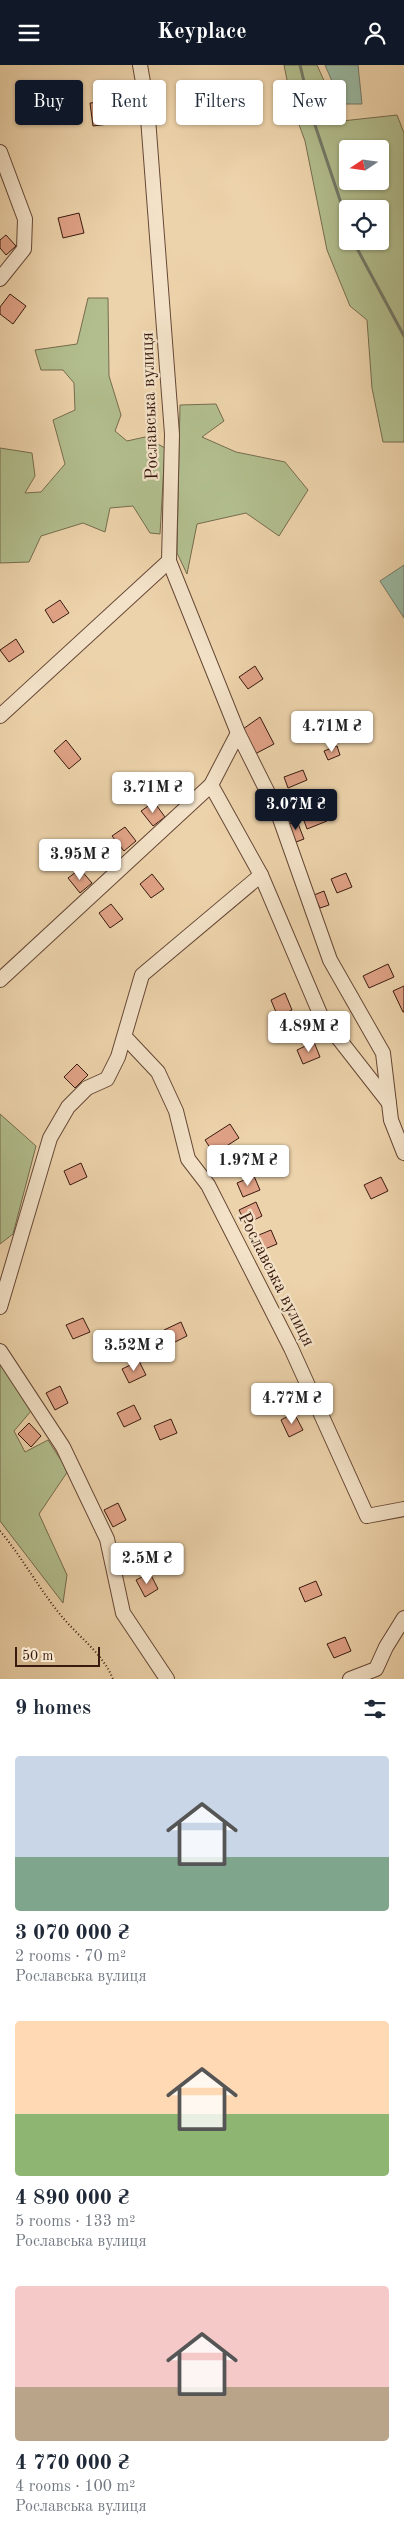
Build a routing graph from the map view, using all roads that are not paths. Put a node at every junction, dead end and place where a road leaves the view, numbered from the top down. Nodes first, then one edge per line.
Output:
1 (140, 65) edge
2 (0, 152) edge
3 (0, 279) edge
4 (169, 561) junction
5 (0, 716) edge
6 (238, 733) junction
7 (211, 785) junction
8 (261, 875) junction
9 (0, 980) edge
10 (125, 1037) junction
11 (389, 1103) junction
12 (404, 1153) edge
13 (0, 1307) edge
14 (0, 1351) edge
15 (404, 1509) edge
16 (404, 1618) edge
17 (168, 1679) edge
18 (350, 1679) edge

1 - 4 street, Рославська вулиця
2 - 3 street
4 - 5 street
4 - 6 street, Рославська вулиця
6 - 7 street
6 - 11 street, Рославська вулиця
7 - 8 street, Рославська вулиця
7 - 9 street
8 - 10 street
8 - 11 street, Рославська вулиця
10 - 13 street
10 - 15 street, Рославська вулиця
11 - 12 street, Рославська вулиця
14 - 17 street
16 - 18 street

